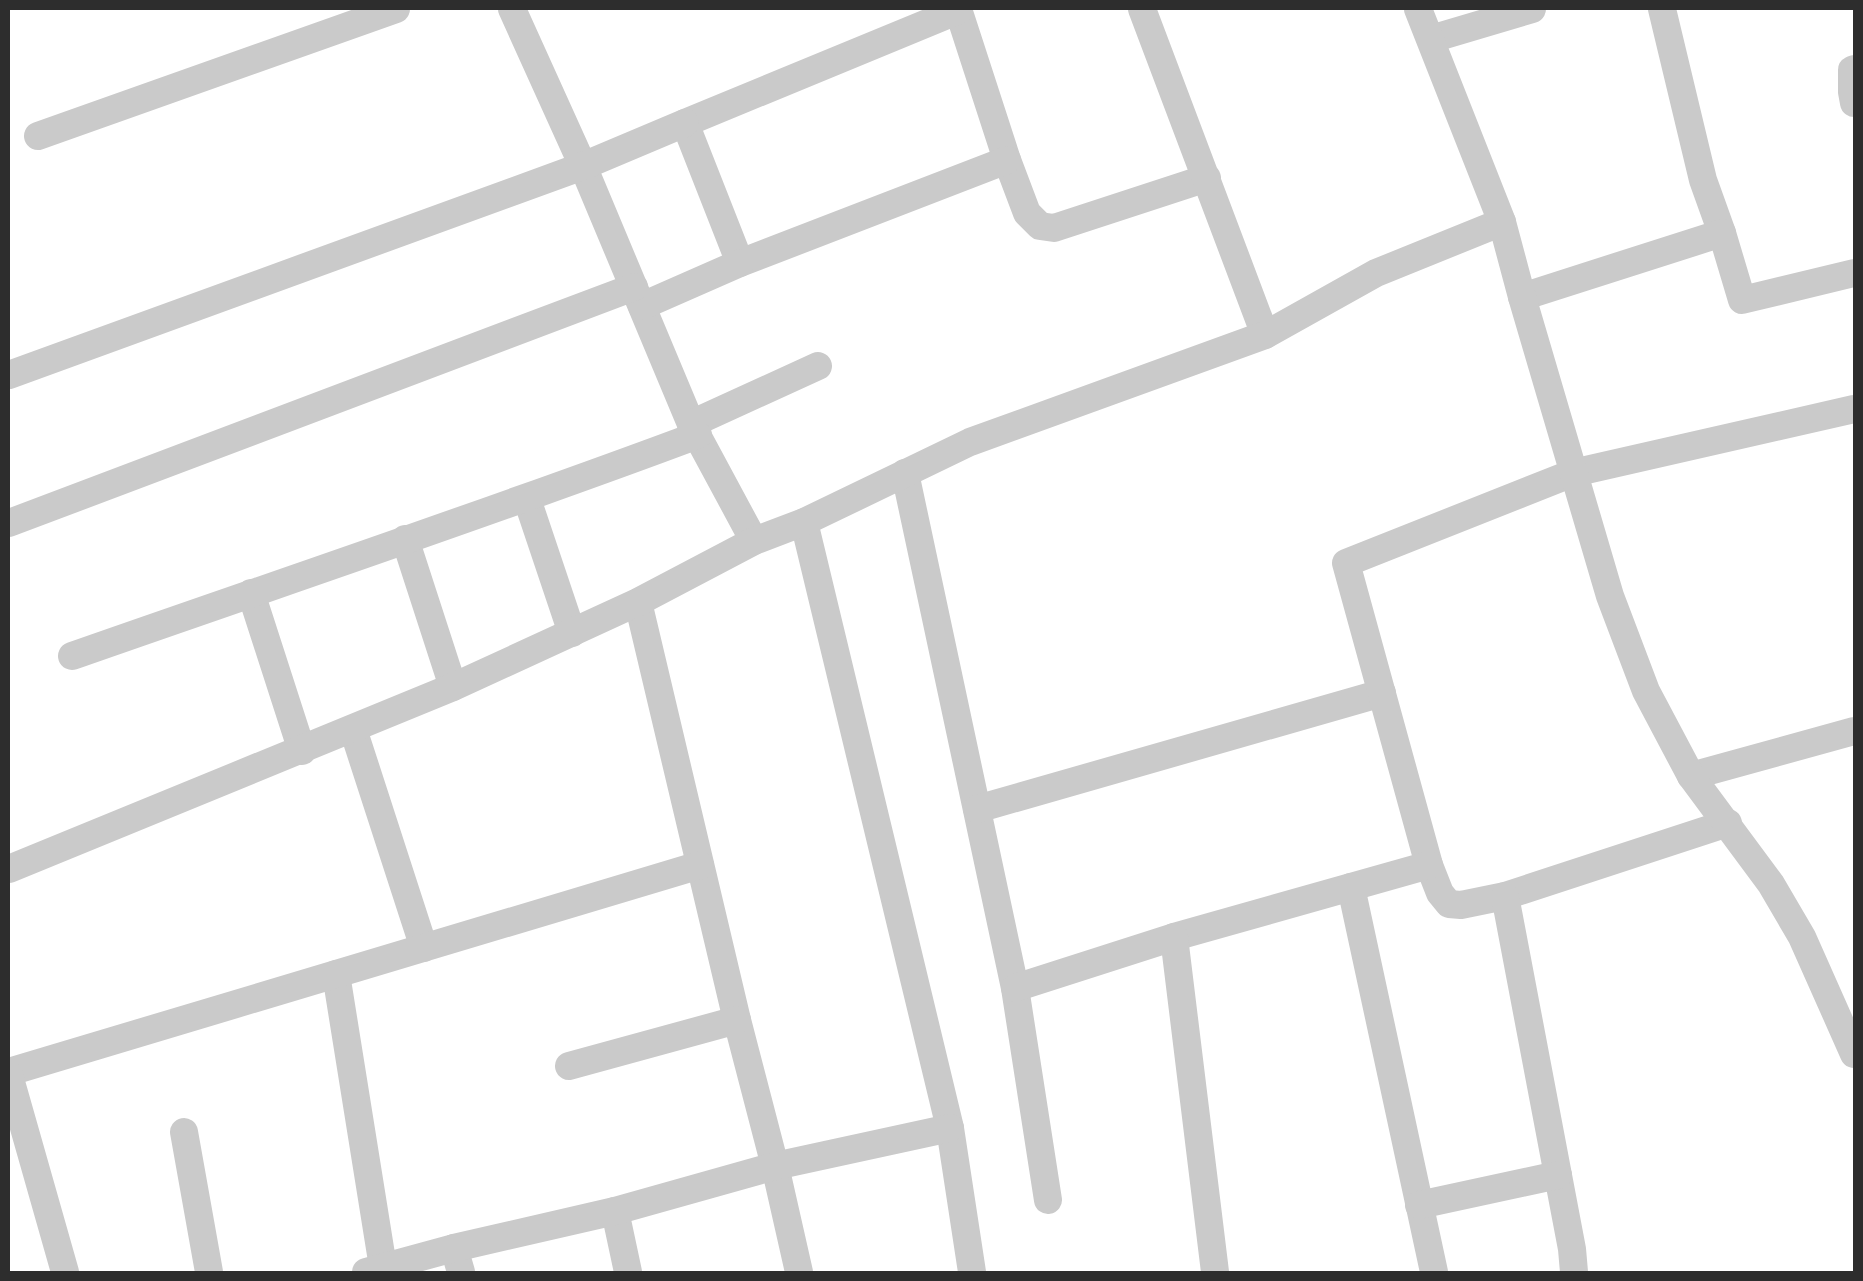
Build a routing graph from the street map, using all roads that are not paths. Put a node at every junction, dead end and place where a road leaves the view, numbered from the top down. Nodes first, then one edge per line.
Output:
1 (396, 9) edge
2 (959, 9) edge
3 (1142, 9) edge
4 (1418, 9) edge
5 (1532, 9) edge
6 (1662, 9) edge
7 (521, 11) edge
8 (1430, 39) junction
9 (1854, 69) edge
10 (1854, 103) edge
11 (685, 123) junction
12 (38, 136) dead end
13 (1006, 160) junction
14 (583, 166) junction
15 (1207, 178) junction
16 (1502, 222) junction
17 (1722, 234) junction
18 (740, 263) junction
19 (1854, 273) edge
20 (638, 296) junction
21 (1522, 297) junction
22 (1265, 335) junction
23 (818, 366) dead end
24 (9, 374) edge
25 (1854, 409) edge
26 (694, 430) junction
27 (905, 473) junction
28 (1572, 473) junction
29 (527, 499) junction
30 (804, 522) junction
31 (9, 523) edge
32 (405, 539) junction
33 (754, 541) junction
34 (251, 593) junction
35 (638, 602) junction
36 (572, 633) junction
37 (72, 656) dead end
38 (452, 687) junction
39 (1382, 693) junction
40 (353, 729) junction
41 (1854, 731) edge
42 (302, 750) junction
43 (1691, 776) junction
44 (977, 809) junction
45 (1728, 824) junction
46 (700, 865) junction
47 (1429, 865) junction
48 (9, 869) edge
49 (1351, 887) junction
50 (1505, 896) junction
51 (1174, 937) junction
52 (424, 948) junction
53 (336, 974) junction
54 (1015, 988) junction
55 (738, 1020) junction
56 (1854, 1054) edge
57 (569, 1066) dead end
58 (9, 1074) edge
59 (950, 1128) junction
60 (184, 1132) dead end
61 (775, 1166) junction
62 (1558, 1174) junction
63 (1048, 1200) dead end
64 (1420, 1205) junction
65 (615, 1211) junction
66 (458, 1260) edge
67 (375, 1269) edge
68 (65, 1272) edge
69 (210, 1272) edge
70 (628, 1272) edge
71 (798, 1272) edge
72 (972, 1272) edge
73 (1215, 1272) edge
74 (1434, 1272) edge
75 (1574, 1272) edge

1 - 12 street
2 - 11 street
2 - 13 street
3 - 15 street
4 - 8 street
5 - 8 street
6 - 17 street
7 - 14 street
8 - 16 street
9 - 10 street
11 - 14 street
11 - 18 street
13 - 15 street
13 - 18 street
14 - 20 street
14 - 24 street
15 - 22 street
16 - 21 street
16 - 22 street
17 - 19 street
17 - 21 street
18 - 20 street
20 - 26 street
20 - 31 street
21 - 28 street
22 - 27 street
23 - 26 street
25 - 28 street
26 - 29 street
26 - 33 street
27 - 30 street
27 - 44 street
28 - 39 street
28 - 43 street
29 - 32 street
29 - 36 street
30 - 33 street
30 - 59 street
32 - 34 street
32 - 38 street
33 - 35 street
34 - 37 street
34 - 42 street
35 - 36 street
35 - 46 street
36 - 38 street
38 - 40 street
39 - 44 street
39 - 47 street
40 - 42 street
40 - 52 street
41 - 43 street
42 - 48 street
43 - 45 street
44 - 54 street
45 - 50 street
45 - 56 street
46 - 52 street
46 - 55 street
47 - 49 street
47 - 50 street
49 - 51 street
49 - 64 street
50 - 62 street
51 - 54 street
51 - 73 street
52 - 53 street
53 - 58 street
53 - 67 street
54 - 63 street
55 - 57 street
55 - 61 street
58 - 68 street
59 - 61 street
59 - 72 street
60 - 69 street
61 - 65 street
61 - 71 street
62 - 64 street
62 - 75 street
64 - 74 street
65 - 66 street
65 - 70 street
66 - 67 street

